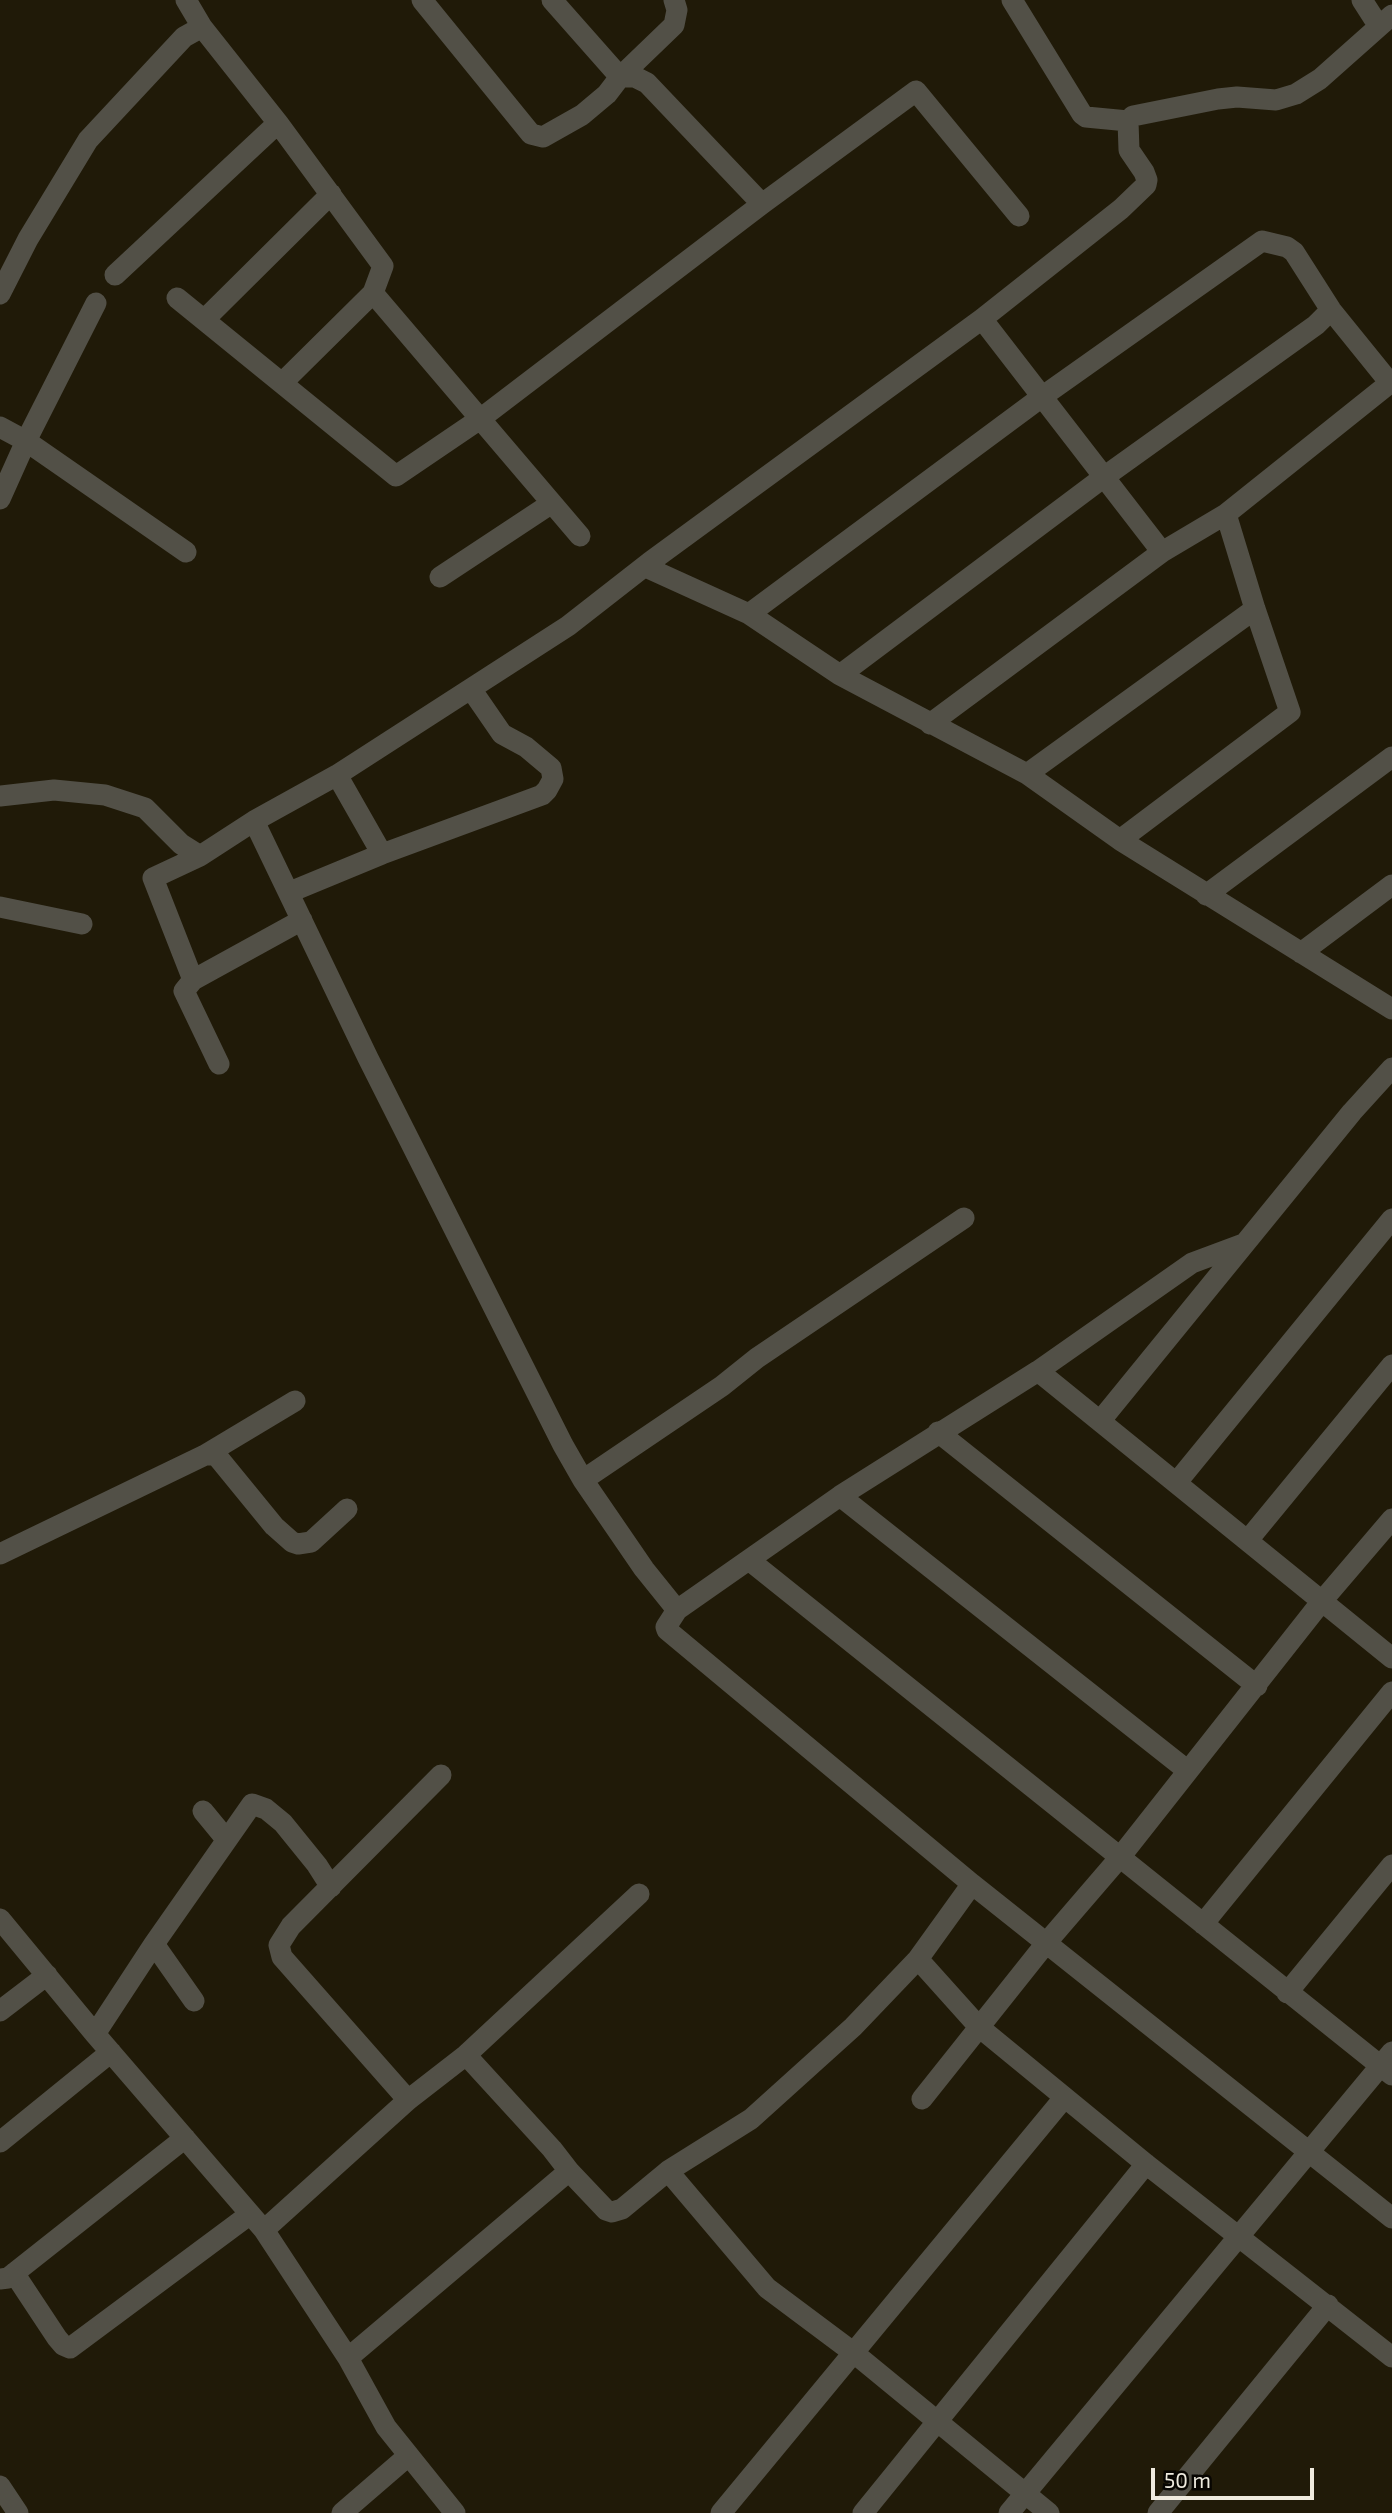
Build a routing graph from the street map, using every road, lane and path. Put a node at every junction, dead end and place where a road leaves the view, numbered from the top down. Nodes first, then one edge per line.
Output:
1 (186, 0) edge
2 (422, 0) edge
3 (552, 0) edge
4 (674, 0) edge
5 (1012, 0) edge
6 (1362, 0) edge
7 (1385, 20) edge
8 (202, 27) junction
9 (620, 77) junction
10 (1128, 121) junction
11 (278, 123) junction
12 (331, 194) junction
13 (762, 204) junction
14 (1019, 216) dead end
15 (115, 275) dead end
16 (373, 293) junction
17 (0, 294) edge
18 (177, 298) dead end
19 (96, 303) dead end
20 (1331, 310) junction
21 (982, 319) junction
22 (205, 320) junction
23 (282, 383) junction
24 (1043, 396) junction
25 (480, 419) junction
26 (0, 427) edge
27 (26, 441) junction
28 (1104, 477) junction
29 (0, 499) edge
30 (552, 503) junction
31 (1226, 514) junction
32 (580, 536) dead end
33 (186, 552) dead end
34 (1162, 552) junction
35 (650, 562) junction
36 (440, 577) dead end
37 (1255, 609) junction
38 (749, 614) junction
39 (840, 675) junction
40 (471, 689) junction
41 (930, 724) junction
42 (1392, 757) edge
43 (1027, 774) junction
44 (337, 775) junction
45 (0, 796) edge
46 (254, 821) junction
47 (1120, 840) junction
48 (382, 854) junction
49 (200, 856) junction
50 (1392, 884) edge
51 (290, 892) junction
52 (1206, 895) junction
53 (0, 907) edge
54 (302, 920) junction
55 (82, 924) dead end
56 (1301, 953) junction
57 (193, 980) junction
58 (1392, 1007) edge
59 (219, 1064) dead end
60 (1392, 1068) edge
61 (964, 1218) dead end
62 (1392, 1219) edge
63 (1243, 1244) junction
64 (1392, 1365) edge
65 (1038, 1371) junction
66 (296, 1401) dead end
67 (1101, 1420) junction
68 (938, 1432) junction
69 (205, 1455) junction
70 (583, 1480) junction
71 (1177, 1482) junction
72 (840, 1496) junction
73 (347, 1509) dead end
74 (1390, 1526) edge
75 (1248, 1540) junction
76 (0, 1555) edge
77 (748, 1560) junction
78 (1322, 1601) junction
79 (677, 1610) junction
80 (1392, 1658) edge
81 (1257, 1686) junction
82 (1392, 1692) edge
83 (1188, 1771) junction
84 (441, 1775) dead end
85 (203, 1811) dead end
86 (226, 1839) junction
87 (1121, 1856) junction
88 (1392, 1865) edge
89 (971, 1884) junction
90 (331, 1887) junction
91 (639, 1894) dead end
92 (0, 1919) edge
93 (1203, 1924) junction
94 (1047, 1942) junction
95 (154, 1944) junction
96 (918, 1959) junction
97 (47, 1975) junction
98 (1287, 1993) junction
99 (194, 2001) dead end
100 (0, 2011) edge
101 (979, 2027) junction
102 (95, 2034) junction
103 (111, 2052) junction
104 (466, 2055) junction
105 (1388, 2064) edge
106 (1064, 2098) junction
107 (922, 2099) dead end
108 (408, 2100) junction
109 (185, 2138) junction
110 (0, 2142) edge
111 (1308, 2152) junction
112 (1146, 2164) junction
113 (569, 2171) junction
114 (668, 2171) junction
115 (1392, 2218) edge
116 (257, 2223) junction
117 (1239, 2236) junction
118 (7, 2276) edge
119 (1328, 2305) junction
120 (854, 2353) junction
121 (1392, 2357) edge
122 (348, 2358) junction
123 (937, 2421) junction
124 (408, 2456) junction
125 (0, 2486) edge
126 (1025, 2494) junction
127 (18, 2513) edge
128 (342, 2513) edge
129 (455, 2513) edge
130 (720, 2513) edge
131 (863, 2513) edge
132 (1010, 2513) edge
133 (1049, 2513) edge
134 (1158, 2513) edge

1 - 8 street
2 - 9 street
3 - 9 street
4 - 9 street
5 - 10 street
6 - 7 street
7 - 10 street
8 - 11 street
8 - 17 street
9 - 13 street
10 - 21 street
11 - 12 street
11 - 15 street
12 - 16 street
12 - 22 street
13 - 14 street
13 - 25 street
16 - 23 street
16 - 25 street
18 - 22 street
19 - 27 street
20 - 24 street
20 - 28 street
20 - 31 street
21 - 24 street
21 - 35 street
22 - 23 street
23 - 25 street
24 - 28 street
24 - 38 street
25 - 30 street
26 - 27 street
27 - 29 street
27 - 33 street
28 - 34 street
28 - 39 street
30 - 32 street
30 - 36 street
31 - 34 street
31 - 37 street
34 - 41 street
35 - 38 street
35 - 40 street
37 - 43 street
37 - 47 street
38 - 39 street
39 - 41 street
40 - 44 street
40 - 48 street
41 - 43 street
42 - 52 street
43 - 47 street
44 - 46 street
44 - 48 street
45 - 49 street
46 - 49 street
46 - 51 street
47 - 52 street
48 - 51 street
49 - 57 street
50 - 56 street
51 - 54 street
52 - 56 street
53 - 55 street
54 - 57 street
54 - 70 street
56 - 58 street
57 - 59 street
60 - 63 street
61 - 70 street
62 - 71 street
63 - 65 street
63 - 67 street
64 - 75 street
65 - 67 street
65 - 68 street
66 - 69 street
67 - 71 street
68 - 72 street
68 - 81 street
69 - 73 street
69 - 76 street
70 - 79 street
71 - 75 street
72 - 77 street
72 - 83 street
74 - 78 street
75 - 78 street
77 - 79 street
77 - 87 street
78 - 80 street
78 - 81 street
79 - 89 street
81 - 83 street
82 - 93 street
83 - 87 street
84 - 90 street
85 - 86 street
86 - 90 street
86 - 95 street
87 - 93 street
87 - 94 street
88 - 98 street
89 - 94 street
89 - 96 street
90 - 108 street
91 - 104 street
92 - 97 street
93 - 98 street
94 - 101 street
94 - 111 street
95 - 99 street
95 - 102 street
96 - 101 street
96 - 114 street
97 - 100 street
97 - 102 street
98 - 105 street
101 - 106 street
101 - 107 street
102 - 103 street
103 - 109 street
103 - 110 street
104 - 108 street
104 - 113 street
105 - 111 street
106 - 112 street
106 - 120 street
108 - 116 street
109 - 116 street
109 - 118 street
111 - 115 street
111 - 117 street
112 - 117 street
112 - 123 street
113 - 114 street
113 - 122 street
114 - 120 street
116 - 118 street
116 - 122 street
117 - 119 street
117 - 126 street
119 - 121 street
119 - 134 street
120 - 123 street
120 - 130 street
122 - 124 street
123 - 126 street
123 - 131 street
124 - 128 street
124 - 129 street
125 - 127 street
126 - 132 street
126 - 133 street

